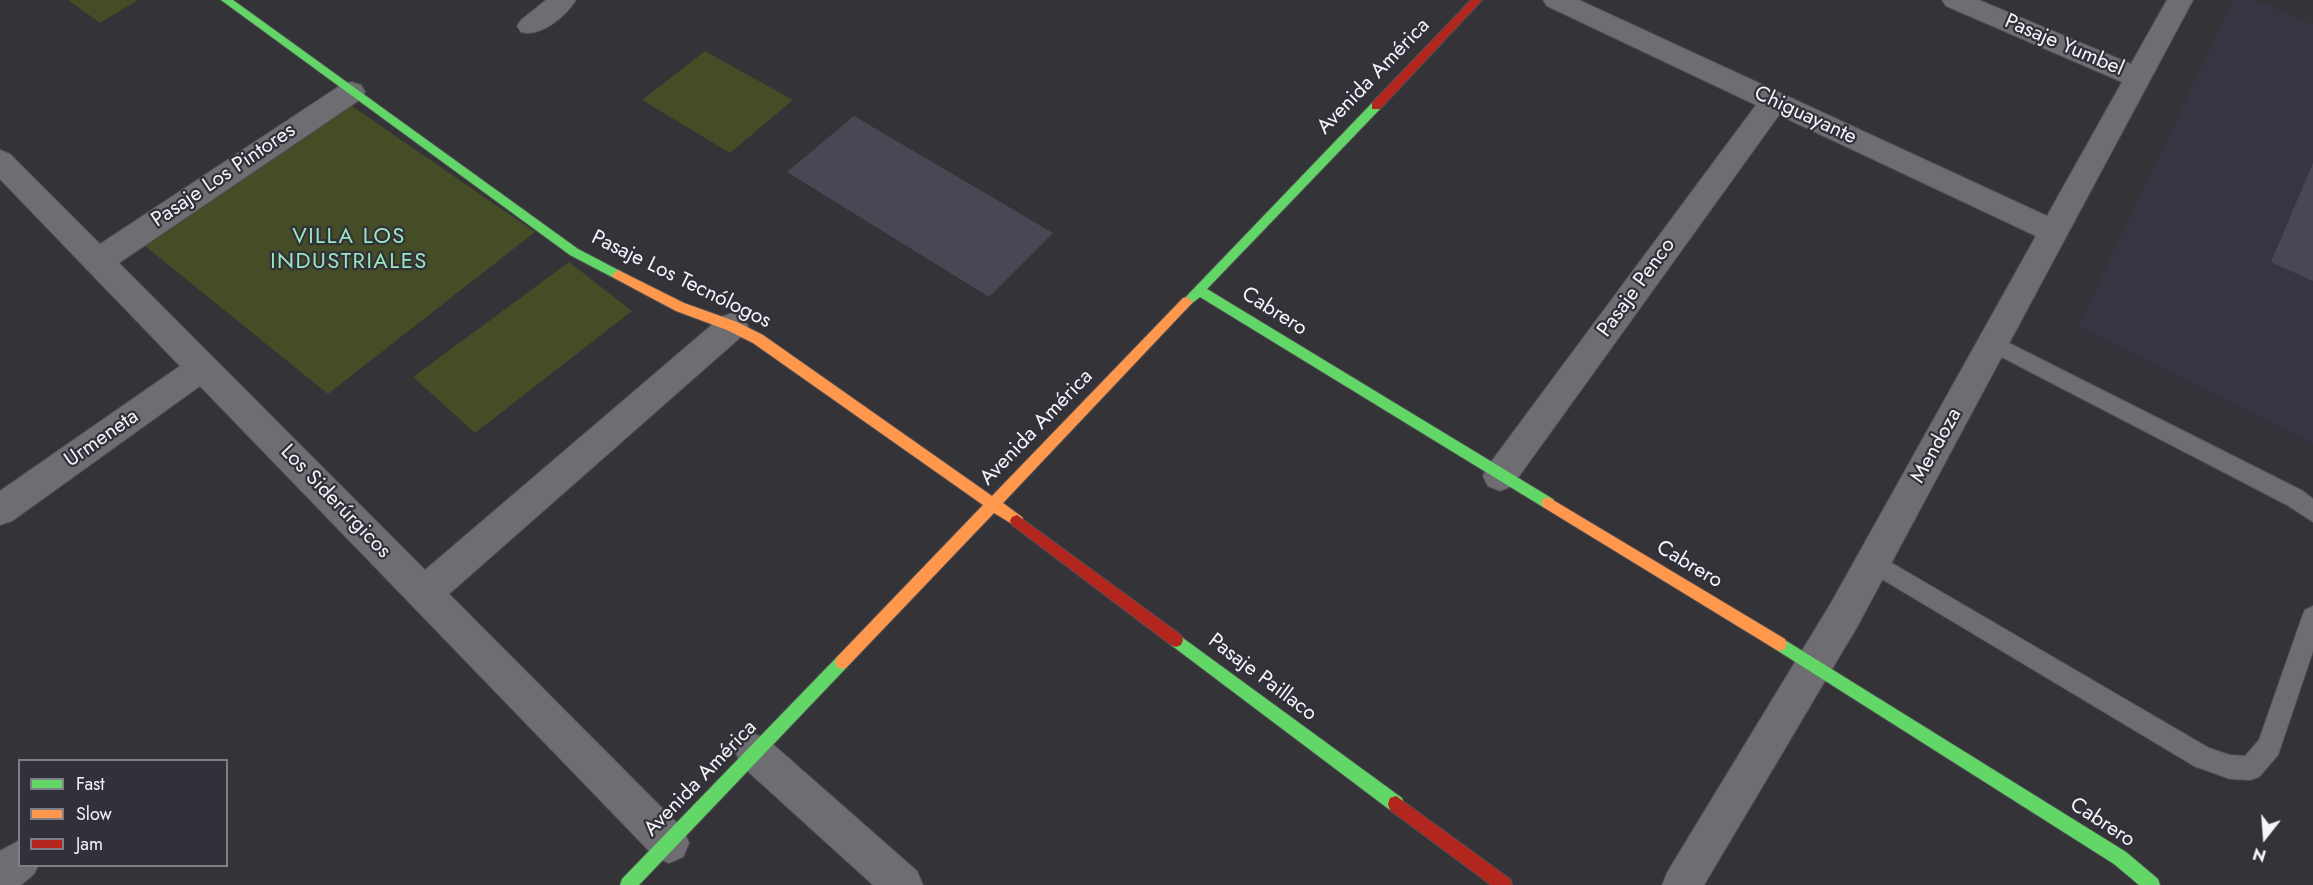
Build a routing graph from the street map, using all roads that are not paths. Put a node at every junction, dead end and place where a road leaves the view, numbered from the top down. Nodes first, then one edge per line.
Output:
1 (226, 0) edge
2 (563, 0) edge
3 (1477, 0) edge
4 (1556, 0) edge
5 (1955, 0) edge
6 (2180, 0) edge
7 (530, 26) dead end
8 (2139, 78) junction
9 (351, 92) junction
10 (1774, 101) junction
11 (0, 161) edge
12 (2054, 232) junction
13 (98, 261) junction
14 (1199, 290) junction
15 (732, 326) junction
16 (1993, 343) junction
17 (203, 367) junction
18 (1500, 476) junction
19 (994, 504) junction
20 (0, 510) edge
21 (2313, 512) edge
22 (1873, 562) junction
23 (424, 593) junction
24 (2313, 617) edge
25 (1816, 666) junction
26 (755, 753) junction
27 (669, 843) junction
28 (18, 862) edge
29 (0, 877) edge
30 (628, 885) edge
31 (903, 885) edge
32 (1504, 885) edge
33 (1682, 885) edge
34 (2152, 885) edge

1 - 9 street, Pasaje Los Tecnólogos
2 - 7 street
3 - 14 street, Avenida América
4 - 10 street, Chiguayante
5 - 8 street, Pasaje Yumbel
6 - 8 street, Mendoza
8 - 12 street, Mendoza
9 - 13 street, Pasaje Los Pintores
9 - 15 street, Pasaje Los Tecnólogos
10 - 12 street, Chiguayante
10 - 18 street, Pasaje Penco
11 - 13 street, Los Siderúrgicos
12 - 16 street, Mendoza
13 - 17 street, Los Siderúrgicos
14 - 18 street, Cabrero
14 - 19 street, Avenida América
15 - 19 street, Pasaje Los Tecnólogos
15 - 23 street
16 - 21 lane
16 - 22 street, Mendoza
17 - 20 street, Urmeneta
17 - 23 street, Los Siderúrgicos
18 - 25 street, Cabrero
19 - 26 street, Avenida América
19 - 32 street, Pasaje Paillaco
22 - 24 lane
22 - 25 street, Mendoza
23 - 27 street, Los Siderúrgicos
25 - 33 street, Mendoza
25 - 34 street, Cabrero
26 - 27 street, Avenida América
26 - 31 street
27 - 30 street, Avenida América
28 - 29 street

